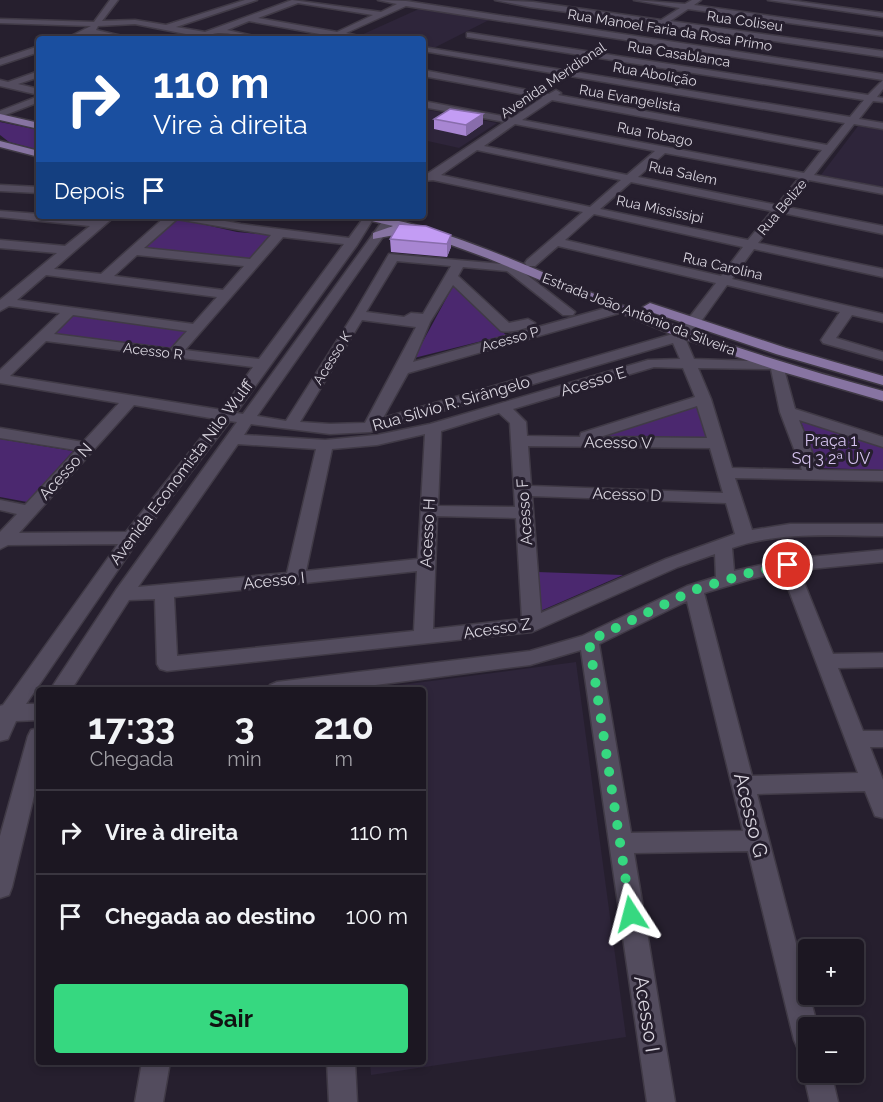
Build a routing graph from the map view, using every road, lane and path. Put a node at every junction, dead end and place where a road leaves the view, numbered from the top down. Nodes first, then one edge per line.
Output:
1 (114, 0) edge
2 (298, 0) edge
3 (382, 0) edge
4 (427, 0) edge
5 (499, 0) edge
6 (638, 0) edge
7 (697, 0) edge
8 (772, 0) edge
9 (246, 1) edge
10 (412, 3) edge
11 (534, 3) edge
12 (198, 6) dead end
13 (338, 7) junction
14 (687, 7) junction
15 (210, 12) junction
16 (381, 14) junction
17 (201, 15) junction
18 (319, 15) dead end
19 (883, 15) edge
20 (503, 18) junction
21 (309, 19) dead end
22 (0, 21) edge
23 (246, 21) junction
24 (663, 23) junction
25 (98, 24) junction
26 (290, 26) junction
27 (167, 27) junction
28 (91, 31) junction
29 (218, 31) junction
30 (883, 34) edge
31 (206, 35) joint
32 (77, 36) edge
33 (116, 36) edge
34 (244, 36) edge
35 (343, 36) edge
36 (462, 39) junction
37 (639, 39) junction
38 (629, 45) dead end
39 (426, 49) edge
40 (36, 50) edge
41 (438, 51) junction
42 (620, 51) dead end
43 (28, 53) junction
44 (0, 54) edge
45 (36, 54) edge
46 (883, 54) edge
47 (426, 57) edge
48 (611, 57) junction
49 (0, 62) edge
50 (602, 64) dead end
51 (592, 70) dead end
52 (36, 75) edge
53 (426, 75) edge
54 (583, 76) junction
55 (883, 77) edge
56 (883, 83) edge
57 (4, 84) edge
58 (36, 91) edge
59 (550, 97) junction
60 (877, 99) edge
61 (36, 100) edge
62 (426, 105) edge
63 (0, 116) edge
64 (515, 121) junction
65 (854, 121) junction
66 (36, 125) edge
67 (883, 126) edge
68 (0, 145) edge
69 (476, 147) junction
70 (831, 149) junction
71 (662, 150) junction
72 (36, 153) edge
73 (809, 176) junction
74 (631, 178) junction
75 (0, 179) edge
76 (427, 179) edge
77 (0, 188) edge
78 (35, 190) edge
79 (883, 191) edge
80 (781, 209) junction
81 (591, 210) junction
82 (0, 214) edge
83 (36, 216) edge
84 (88, 219) edge
85 (170, 219) edge
86 (195, 219) edge
87 (366, 219) edge
88 (386, 219) edge
89 (390, 219) edge
90 (412, 219) edge
91 (105, 220) edge
92 (418, 230) junction
93 (883, 230) edge
94 (280, 233) junction
95 (377, 236) junction
96 (557, 242) junction
97 (751, 244) junction
98 (2, 246) edge
99 (358, 248) junction
100 (67, 250) junction
101 (135, 250) junction
102 (393, 257) junction
103 (252, 263) junction
104 (459, 263) junction
105 (531, 263) junction
106 (513, 266) junction
107 (43, 271) junction
108 (883, 273) edge
109 (451, 276) junction
110 (103, 279) junction
111 (723, 282) junction
112 (224, 294) junction
113 (3, 305) edge
114 (345, 308) junction
115 (618, 309) junction
116 (71, 310) junction
117 (848, 310) junction
118 (883, 318) edge
119 (425, 322) junction
120 (195, 328) junction
121 (684, 331) junction
122 (44, 338) junction
123 (174, 354) junction
124 (883, 356) edge
125 (779, 358) junction
126 (688, 362) junction
127 (261, 364) junction
128 (402, 370) junction
129 (0, 378) edge
130 (883, 381) edge
131 (883, 396) edge
132 (131, 399) junction
133 (703, 399) junction
134 (502, 408) junction
135 (788, 412) junction
136 (226, 414) junction
137 (249, 418) junction
138 (290, 426) junction
139 (370, 428) junction
140 (433, 428) junction
141 (0, 433) edge
142 (234, 439) junction
143 (519, 441) junction
144 (571, 441) junction
145 (883, 442) edge
146 (716, 443) junction
147 (325, 445) junction
148 (87, 447) junction
149 (724, 473) junction
150 (812, 474) junction
151 (883, 476) edge
152 (523, 491) junction
153 (732, 498) junction
154 (0, 505) edge
155 (29, 511) junction
156 (428, 511) junction
157 (524, 513) junction
158 (883, 530) edge
159 (745, 537) junction
160 (131, 538) junction
161 (2, 541) edge
162 (723, 544) junction
163 (883, 556) edge
164 (425, 564) junction
165 (788, 565) junction
166 (295, 578) junction
167 (725, 580) junction
168 (694, 590) junction
169 (164, 592) junction
170 (123, 594) junction
171 (532, 625) junction
172 (423, 638) junction
173 (589, 641) junction
174 (883, 660) edge
175 (826, 661) junction
176 (62, 687) edge
177 (330, 687) edge
178 (36, 713) edge
179 (2, 724) edge
180 (856, 739) junction
181 (883, 739) edge
182 (36, 743) edge
183 (873, 782) junction
184 (744, 785) junction
185 (883, 809) edge
186 (9, 810) edge
187 (758, 841) junction
188 (620, 843) junction
189 (0, 887) edge
190 (802, 1017) edge
191 (155, 1065) edge
192 (341, 1065) edge
193 (820, 1083) edge
194 (148, 1102) edge
195 (343, 1102) edge
196 (661, 1102) edge
197 (824, 1102) edge

1 - 25 street
2 - 13 street
2 - 23 street
3 - 10 street, Rua Manoel Faria da Rosa Primo
4 - 10 street
5 - 11 street, Rua Coliseu
6 - 14 street
7 - 14 street, Avenida Meridional
8 - 19 street
9 - 15 street
10 - 16 street
10 - 20 street, Rua Manoel Faria da Rosa Primo
10 - 35 street
11 - 20 street
11 - 24 street, Rua Coliseu
12 - 15 street
13 - 16 street
13 - 18 street
14 - 24 street, Avenida Meridional
14 - 30 street
15 - 17 street
16 - 35 street
17 - 23 street
17 - 27 street
20 - 36 street
20 - 37 street, Rua Manoel Faria da Rosa Primo
21 - 26 street
22 - 25 street
23 - 26 street
23 - 29 street
24 - 37 street, Avenida Meridional
24 - 46 street, Rua Coliseu
25 - 27 street
25 - 28 street
26 - 35 street
27 - 31 street
28 - 32 street
28 - 33 street
29 - 31 street
29 - 34 street
36 - 41 street
36 - 48 street, Rua Casablanca
37 - 38 street, Avenida Meridional
37 - 55 street, Rua Manoel Faria da Rosa Primo
39 - 41 street, Rua Abolição
40 - 43 street
41 - 47 street
41 - 54 street, Rua Abolição
42 - 48 street, Avenida Meridional
43 - 44 street
43 - 45 street
43 - 49 street
48 - 50 street, Avenida Meridional
48 - 60 street, Rua Casablanca
51 - 54 street, Avenida Meridional
52 - 57 street
53 - 59 street, Rua Evangelista
54 - 59 street, Avenida Meridional
54 - 65 street, Rua Abolição
56 - 60 street, Rua Belize
57 - 58 street
59 - 64 street, Avenida Meridional
59 - 70 street, Rua Evangelista
60 - 65 street, Rua Belize
61 - 63 street
62 - 64 street, Rua Tobago
63 - 66 main road
64 - 69 street, Avenida Meridional
64 - 71 street, Rua Tobago
65 - 67 street, Rua Abolição
65 - 70 street, Rua Belize
68 - 72 main road
69 - 74 street, Rua Salem
69 - 76 street, Avenida Meridional
70 - 73 street, Rua Belize
71 - 73 street, Rua Tobago
71 - 74 street
73 - 79 street, Rua Tobago
73 - 80 street, Rua Belize
74 - 80 street, Rua Salem
74 - 81 street
75 - 78 street
76 - 81 street, Rua Mississipi
77 - 78 street
80 - 93 street, Rua Salem
80 - 97 street, Rua Belize
81 - 96 street
81 - 97 street, Rua Mississipi
82 - 83 street
84 - 91 street
85 - 101 street
86 - 94 street
87 - 99 street, Avenida Economista Nilo Wulff
88 - 95 street, Avenida Economista Nilo Wulff
89 - 92 main road, Estrada João Antônio da Silveira
90 - 105 main road, Estrada João Antônio da Silveira
91 - 100 street
92 - 95 main road
92 - 106 main road, Estrada João Antônio da Silveira
94 - 99 street
94 - 103 street
95 - 99 street, Avenida Economista Nilo Wulff
96 - 105 street
96 - 111 street, Rua Carolina
97 - 108 street, Rua Mississipi
97 - 111 street, Rua Belize
98 - 100 street
99 - 102 street
99 - 114 street, Avenida Economista Nilo Wulff
99 - 127 street, Avenida Economista Nilo Wulff
100 - 107 street
101 - 103 street
101 - 110 street
102 - 104 street
102 - 114 street
103 - 112 street
104 - 106 street
104 - 109 street
105 - 121 main road, Estrada João Antônio da Silveira
106 - 109 street
106 - 115 main road, Estrada João Antônio da Silveira
107 - 110 street
107 - 113 street
109 - 119 street
110 - 112 street
111 - 117 street, Rua Carolina
111 - 121 street, Rua Belize
112 - 120 street
113 - 116 street
114 - 119 street
114 - 137 street, Avenida Economista Nilo Wulff
115 - 121 main road, Estrada João Antônio da Silveira
115 - 128 street, Acesso P
116 - 120 street
116 - 122 street
117 - 118 street, Rua Carolina
117 - 124 street
119 - 128 street
119 - 138 street, Acesso K
120 - 123 street
121 - 125 main road, Estrada João Antônio da Silveira
121 - 125 main road, Estrada João Antônio da Silveira
121 - 126 street
121 - 139 street, Rua Sílvio R. Sirângelo
122 - 123 street, Acesso R
122 - 129 street
123 - 127 street, Acesso R
125 - 126 street, Acesso E
125 - 130 main road, Estrada João Antônio da Silveira
125 - 131 main road, Estrada João Antônio da Silveira
125 - 135 street
126 - 133 street
126 - 134 street, Acesso E
127 - 136 street, Avenida Economista Nilo Wulff
128 - 139 street
129 - 132 street, Rua Sílvio R. Sirângelo
132 - 136 street, Rua Sílvio R. Sirângelo
132 - 148 street, Acesso N
133 - 144 street
133 - 146 street
134 - 140 street, Acesso E
134 - 143 street, Acesso F
135 - 145 street
135 - 150 street
136 - 137 street, Rua Sílvio R. Sirângelo
136 - 160 street, Avenida Economista Nilo Wulff
137 - 138 street, Rua Sílvio R. Sirângelo
137 - 142 street, Avenida Economista Nilo Wulff
138 - 139 street, Rua Sílvio R. Sirângelo
140 - 147 street, Acesso E
140 - 156 street, Acesso H
141 - 148 street
142 - 147 street, Acesso E
142 - 170 street, Avenida Economista Nilo Wulff
143 - 144 street, Acesso V
143 - 152 street, Acesso F
144 - 146 street, Acesso V
146 - 149 street
147 - 166 street
148 - 155 street, Acesso N
149 - 150 street
149 - 153 street
150 - 151 street
152 - 153 street, Acesso D
152 - 157 street, Acesso F
153 - 159 street
154 - 155 street
155 - 161 street, Acesso N
156 - 157 street
156 - 164 street, Acesso H
157 - 171 street, Acesso F
158 - 159 street, Acesso Z
159 - 162 street, Acesso Z
160 - 161 street
160 - 179 street, Avenida Economista Nilo Wulff
162 - 167 street
162 - 171 street, Acesso Z
163 - 165 street
164 - 166 street, Acesso I
164 - 172 street, Acesso H
165 - 167 street
165 - 175 street
166 - 169 street, Acesso I
167 - 168 street
168 - 173 street
168 - 184 street, Acesso G
169 - 170 street, Acesso I
169 - 172 street, Acesso Z
170 - 176 street, Avenida Economista Nilo Wulff
171 - 172 street, Acesso Z
173 - 177 street
173 - 188 street, Acesso I
174 - 175 street
175 - 180 street
178 - 179 street
180 - 181 street
180 - 183 street
182 - 186 street
183 - 184 street
183 - 185 street
184 - 187 street, Acesso G
186 - 189 street
187 - 188 street
187 - 190 street, Acesso G
188 - 196 street, Acesso I
191 - 194 street
192 - 195 street
193 - 197 street

